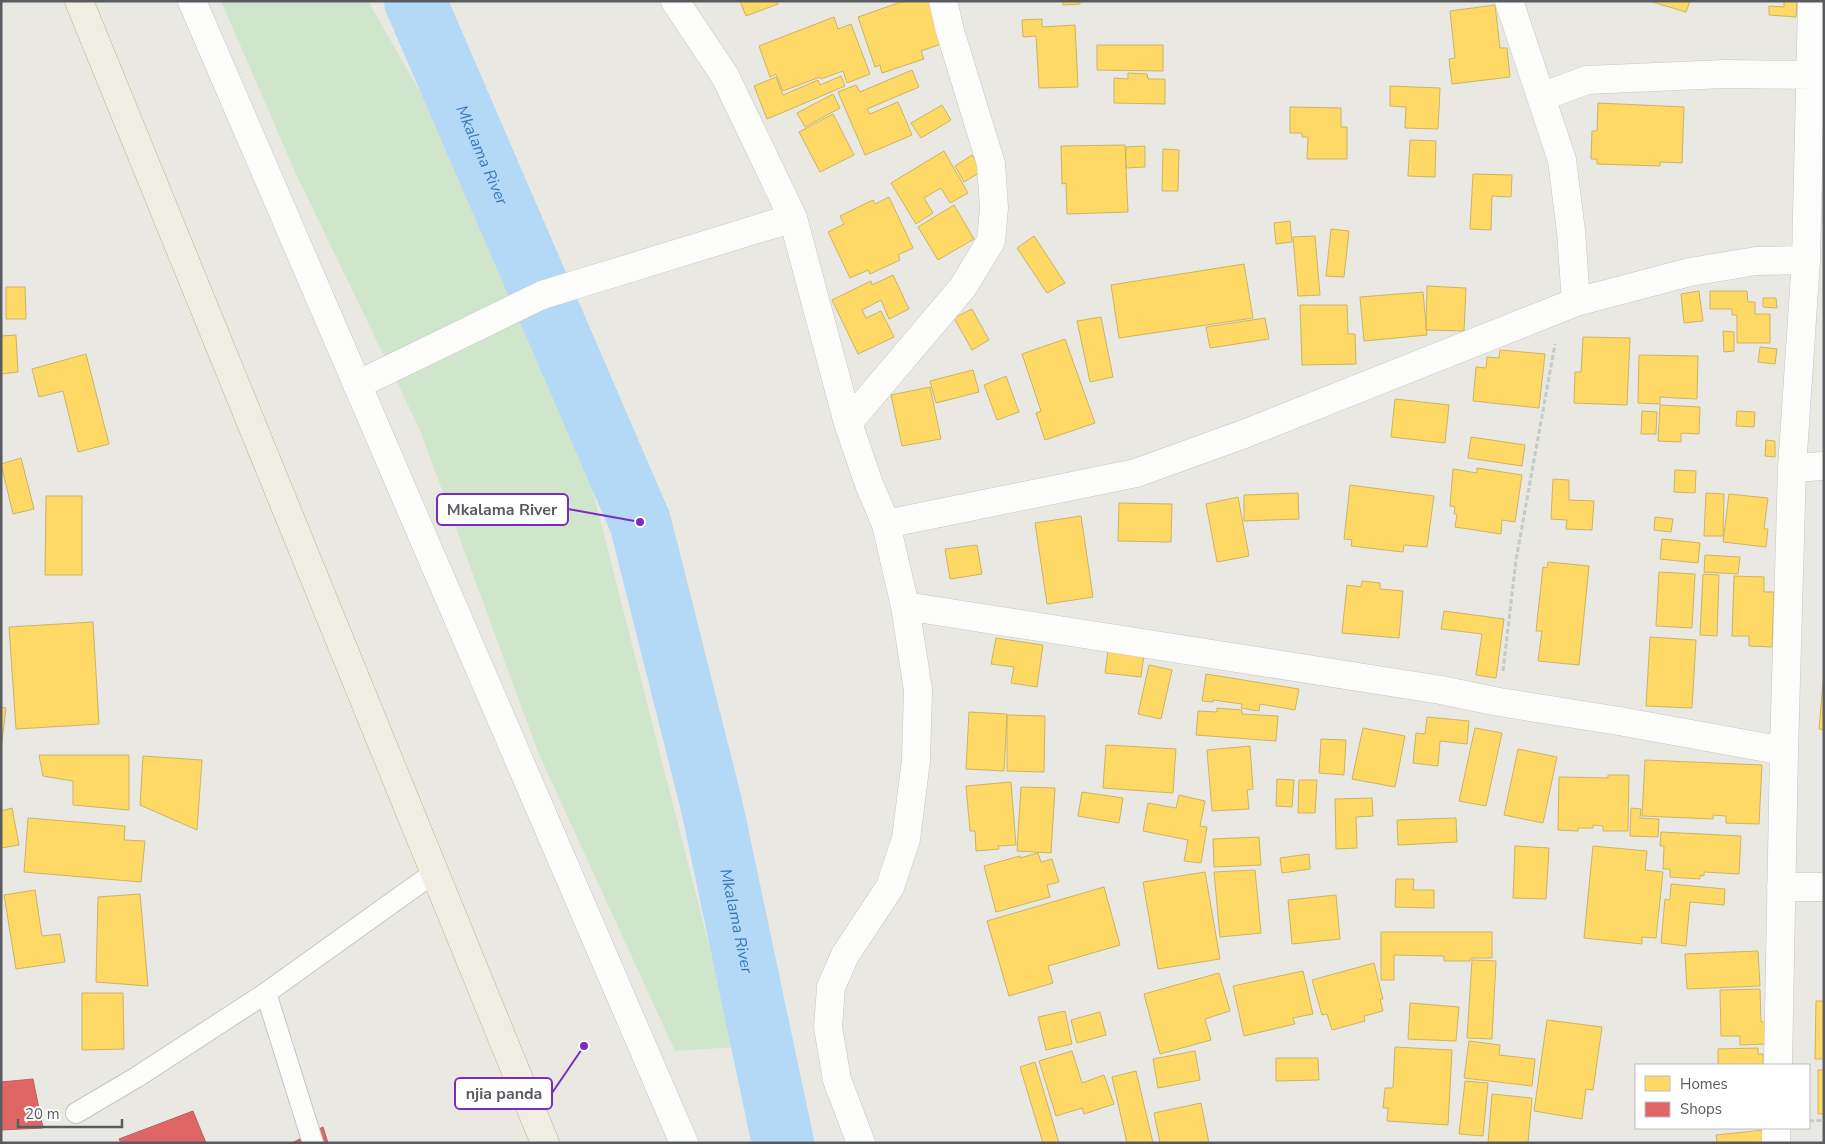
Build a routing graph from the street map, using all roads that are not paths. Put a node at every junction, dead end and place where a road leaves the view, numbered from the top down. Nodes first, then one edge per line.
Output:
1 (79, 1) edge
2 (192, 1) edge
3 (675, 1) edge
4 (943, 1) edge
5 (1509, 1) edge
6 (1812, 1) edge
7 (1810, 75) junction
8 (1540, 97) junction
9 (793, 218) junction
10 (1806, 260) junction
11 (1569, 305) junction
12 (357, 385) junction
13 (848, 423) junction
14 (1824, 466) edge
15 (1792, 468) junction
16 (886, 524) junction
17 (905, 606) junction
18 (1784, 751) junction
19 (435, 872) junction
20 (1781, 887) junction
21 (1824, 887) edge
22 (266, 993) junction
23 (1778, 1064) edge
24 (76, 1113) dead end
25 (1776, 1129) edge
26 (313, 1143) edge
27 (545, 1143) edge
28 (684, 1143) edge
29 (861, 1143) edge
30 (1776, 1143) edge

1 - 19 highway
2 - 12 street
3 - 9 street
4 - 13 street
5 - 8 street
6 - 7 street
7 - 8 street
7 - 10 street
8 - 11 street
9 - 12 street
9 - 13 street
10 - 11 street
10 - 15 street
11 - 16 street
12 - 28 street
13 - 16 street
14 - 15 street
15 - 18 street
16 - 17 street
17 - 18 street
17 - 29 street
18 - 20 street
19 - 22 lane
19 - 27 highway
20 - 21 street
20 - 23 street
22 - 24 lane
22 - 26 lane
25 - 30 street

